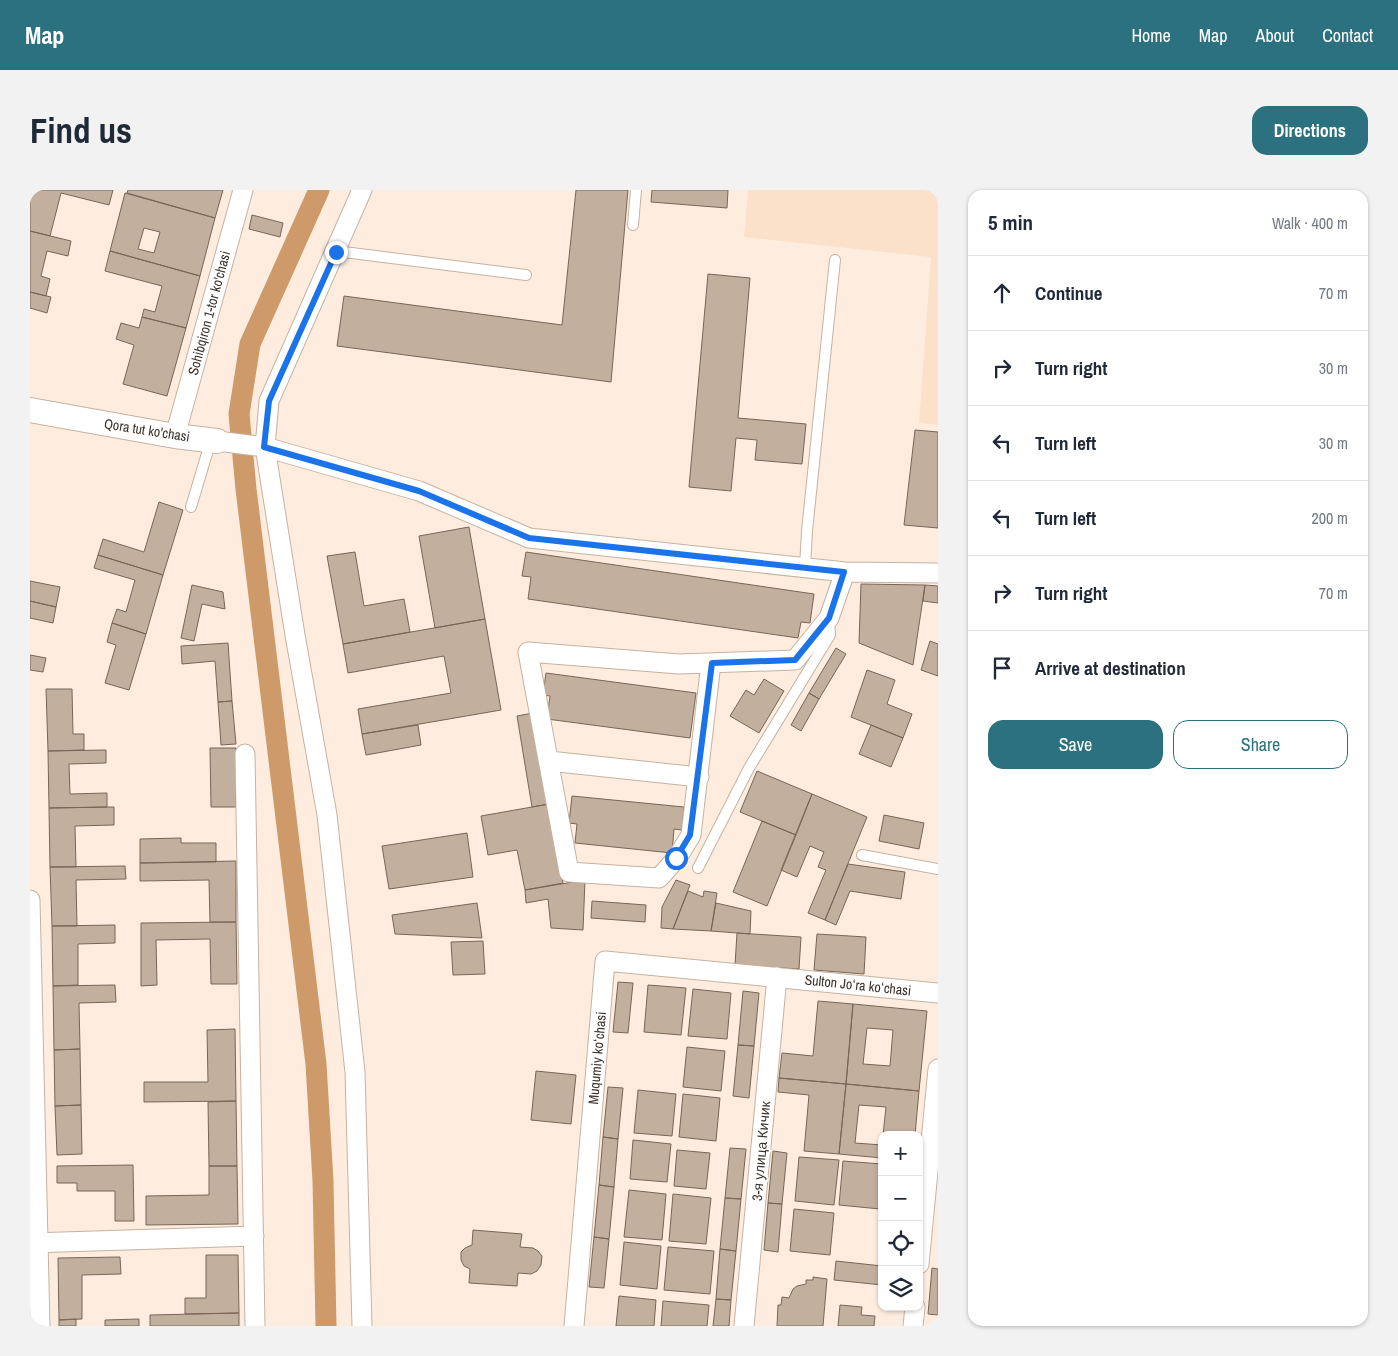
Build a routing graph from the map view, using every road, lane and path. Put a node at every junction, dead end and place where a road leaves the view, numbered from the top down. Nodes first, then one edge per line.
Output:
1 (242, 190) edge
2 (362, 190) edge
3 (636, 190) edge
4 (633, 225) dead end
5 (336, 252) junction
6 (835, 260) dead end
7 (526, 275) dead end
8 (30, 410) edge
9 (174, 436) junction
10 (214, 440) junction
11 (264, 447) junction
12 (191, 507) dead end
13 (805, 566) junction
14 (844, 572) junction
15 (938, 573) edge
16 (829, 618) junction
17 (712, 663) junction
18 (245, 754) dead end
19 (549, 761) junction
20 (698, 777) junction
21 (862, 855) dead end
22 (698, 868) dead end
23 (938, 869) edge
24 (30, 900) edge
25 (777, 976) junction
26 (938, 993) edge
27 (938, 1069) edge
28 (923, 1223) edge
29 (254, 1236) junction
30 (34, 1242) edge
31 (915, 1311) edge
32 (40, 1326) edge
33 (256, 1326) edge
34 (362, 1326) edge
35 (574, 1326) edge
36 (744, 1326) edge
37 (913, 1326) edge

1 - 9 street, Sohibqiron 1-tor ko'chasi
2 - 5 street
3 - 4 lane
5 - 7 lane
5 - 11 street
6 - 13 lane
8 - 9 street, Qora tut ko'chasi
9 - 10 street, Qora tut ko'chasi
10 - 11 street, Qora tut ko'chasi
10 - 12 lane
11 - 13 street, Qora tut ko'chasi
11 - 34 street
13 - 14 street, Qora tut ko'chasi
14 - 15 street, Qora tut ko'chasi
14 - 16 street
16 - 17 street
16 - 22 lane
17 - 19 street
17 - 20 street
18 - 29 street
19 - 20 street
19 - 20 street
21 - 23 lane
24 - 30 street
25 - 26 street, Sulton Joʻra koʻchasi
25 - 35 street, Muqumiy koʻchasi
25 - 36 street, 3-я улица Кичик
27 - 28 street
29 - 30 street
29 - 33 street
30 - 32 street
31 - 37 street

